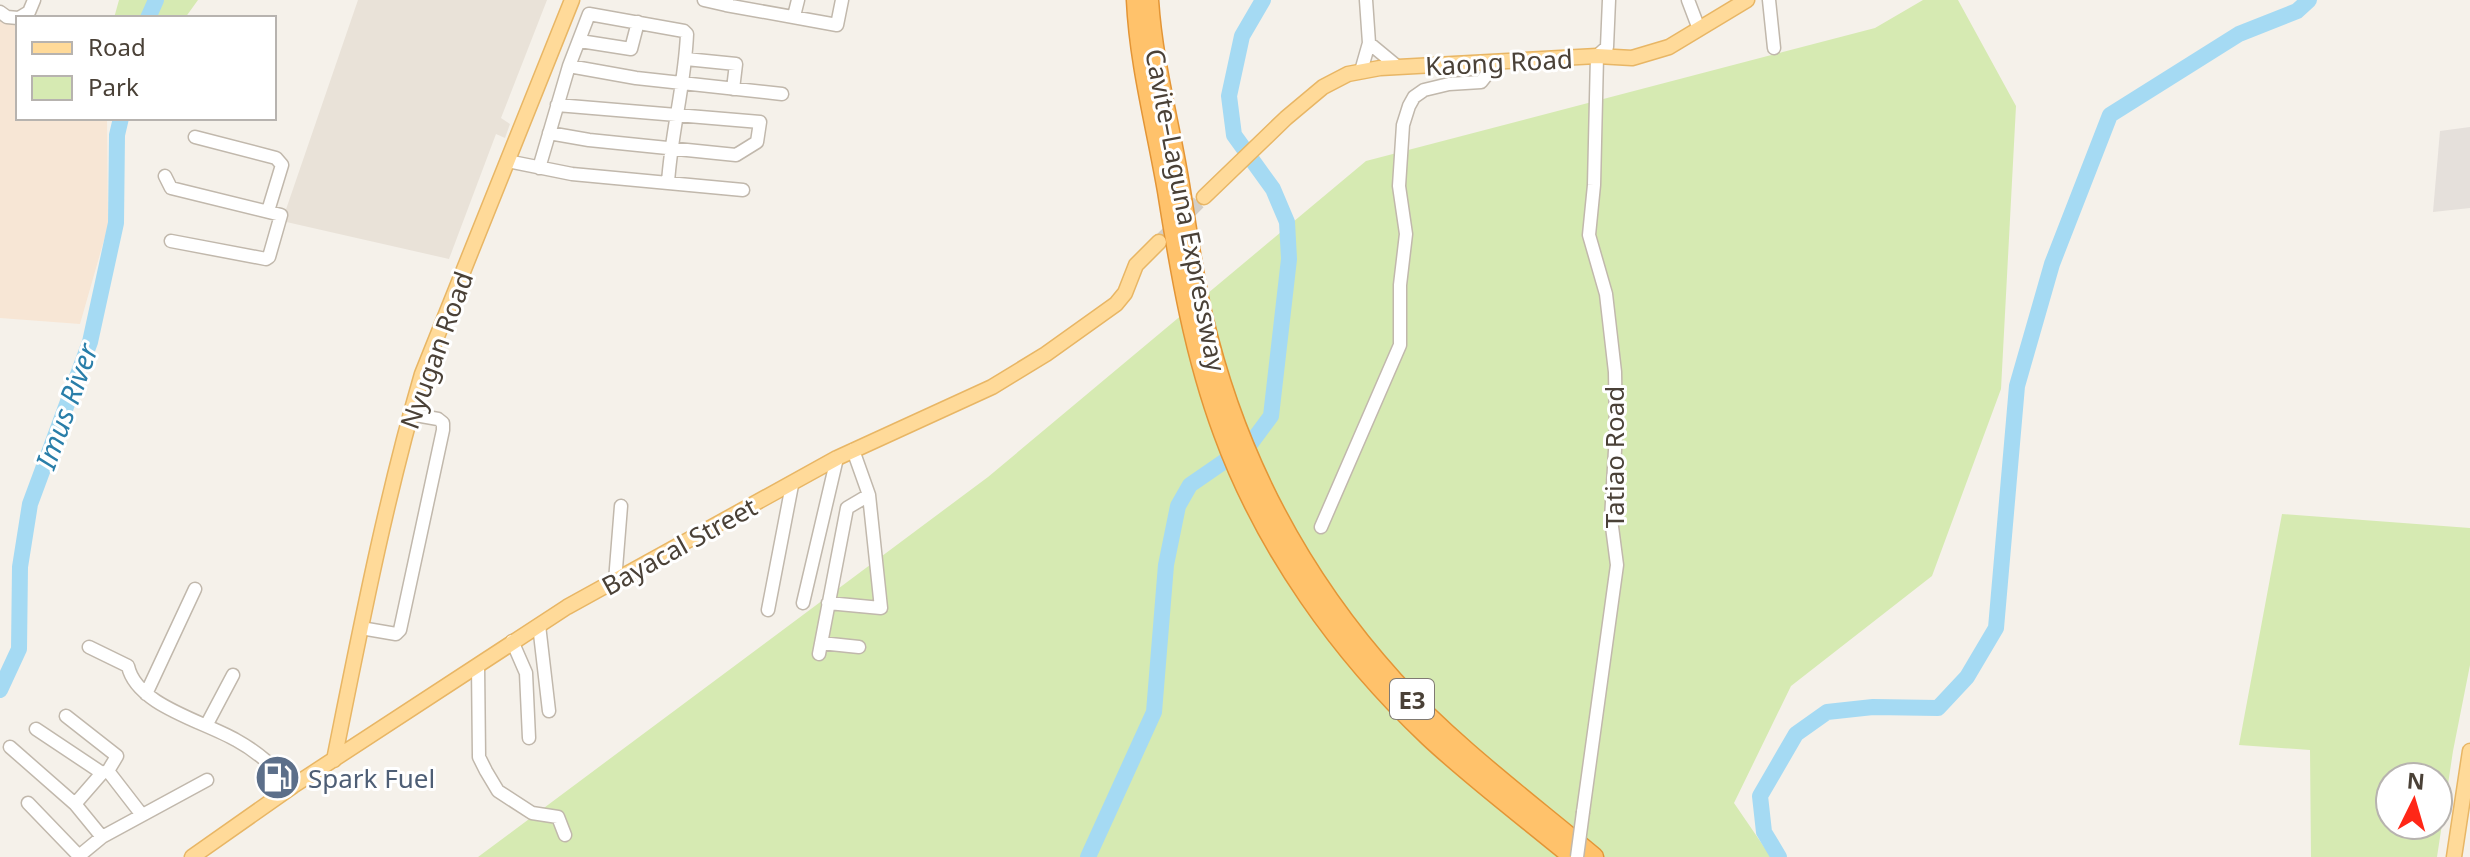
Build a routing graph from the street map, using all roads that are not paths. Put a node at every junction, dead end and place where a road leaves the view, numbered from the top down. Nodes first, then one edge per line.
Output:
1 (34, 0) edge
2 (704, 0) edge
3 (798, 0) edge
4 (842, 0) edge
5 (1136, 0) edge
6 (1149, 0) edge
7 (1366, 0) edge
8 (1609, 0) edge
9 (1688, 0) edge
10 (1747, 0) edge
11 (1769, 0) edge
12 (726, 2) edge
13 (569, 5) edge
14 (760, 5) edge
15 (589, 14) junction
16 (22, 16) edge
17 (794, 16) junction
18 (638, 22) junction
19 (1699, 29) junction
20 (580, 41) junction
21 (1369, 43) junction
22 (1774, 48) dead end
23 (1597, 56) junction
24 (686, 59) junction
25 (1496, 63) junction
26 (569, 66) junction
27 (1398, 67) junction
28 (1361, 71) junction
29 (683, 83) junction
30 (733, 89) junction
31 (782, 94) dead end
32 (557, 105) junction
33 (676, 117) junction
34 (549, 133) junction
35 (195, 137) dead end
36 (670, 149) junction
37 (507, 161) junction
38 (539, 168) junction
39 (165, 176) dead end
40 (668, 183) junction
41 (743, 190) dead end
42 (1204, 197) tunnel mouth
43 (268, 211) junction
44 (171, 241) dead end
45 (1159, 242) tunnel mouth
46 (1216, 391) junction
47 (410, 414) junction
48 (853, 450) junction
49 (837, 458) junction
50 (792, 485) junction
51 (869, 495) junction
52 (621, 506) dead end
53 (1264, 510) junction
54 (1321, 527) dead end
55 (615, 581) junction
56 (195, 589) dead end
57 (803, 603) dead end
58 (828, 603) junction
59 (768, 610) dead end
60 (539, 625) junction
61 (361, 628) junction
62 (512, 641) junction
63 (89, 647) dead end
64 (859, 647) dead end
65 (478, 665) junction
66 (233, 675) dead end
67 (146, 694) junction
68 (549, 711) dead end
69 (66, 716) dead end
70 (207, 724) junction
71 (36, 729) dead end
72 (529, 738) dead end
73 (10, 747) dead end
74 (2470, 751) edge
75 (334, 760) junction
76 (105, 772) junction
77 (207, 780) dead end
78 (293, 786) junction
79 (28, 803) dead end
80 (75, 804) junction
81 (142, 815) junction
82 (565, 835) dead end
83 (102, 837) junction
84 (80, 857) edge
85 (192, 857) edge
86 (1575, 857) edge
87 (1594, 857) edge
88 (2454, 857) edge

1 - 16 street
2 - 12 street
3 - 17 street
4 - 17 street
5 - 46 highway, Cavite–Laguna Expressway / E3
6 - 46 highway, Cavite–Laguna Expressway / E3
7 - 21 street
8 - 23 street, Tatiao Road
9 - 19 street
10 - 19 main road, Kaong Road
11 - 22 street
12 - 14 street
13 - 15 street
13 - 37 main road, Nyugan Road
14 - 17 street
15 - 18 street
15 - 20 street
18 - 20 street
18 - 24 street
19 - 23 main road, Kaong Road
20 - 26 street
21 - 27 street
21 - 28 street
23 - 25 main road, Kaong Road
23 - 86 street, Tatiao Road, bridge
24 - 29 street
24 - 30 street
25 - 27 main road, Kaong Road
25 - 54 street
26 - 29 street
26 - 32 street
27 - 28 main road, Kaong Road
28 - 42 main road, Kaong Road
29 - 30 street
29 - 33 street
30 - 31 street
32 - 33 street
32 - 34 street
33 - 36 street
33 - 36 street
34 - 36 street
34 - 38 street
35 - 43 street
36 - 40 street
37 - 38 street
37 - 47 main road, Nyugan Road
38 - 40 street
39 - 43 street
40 - 41 street
43 - 44 street
45 - 48 main road, Bayacal Street
46 - 53 highway, Cavite–Laguna Expressway / E3
47 - 61 main road, Nyugan Road
47 - 61 street
48 - 49 main road, Bayacal Street
48 - 51 street
49 - 50 main road, Bayacal Street
49 - 57 street
50 - 55 main road, Bayacal Street
50 - 59 street
51 - 58 street
51 - 58 street
52 - 55 street
53 - 86 highway, Cavite–Laguna Expressway / E3
53 - 87 highway, Cavite–Laguna Expressway / E3
55 - 60 main road, Bayacal Street
56 - 67 street
58 - 64 street
60 - 62 main road, Bayacal Street
60 - 68 street
61 - 75 main road, Nyugan Road
62 - 65 main road, Bayacal Street
62 - 72 street
63 - 67 street
65 - 75 main road, Bayacal Street
65 - 82 street
66 - 70 street
67 - 70 street
69 - 76 street
70 - 78 street
71 - 76 street
73 - 80 street
74 - 88 main road
75 - 78 main road, Bayacal Street
76 - 80 street
76 - 81 street
77 - 81 street
78 - 85 main road, Bayacal Street
79 - 84 street
80 - 83 street
81 - 83 street
83 - 84 street

